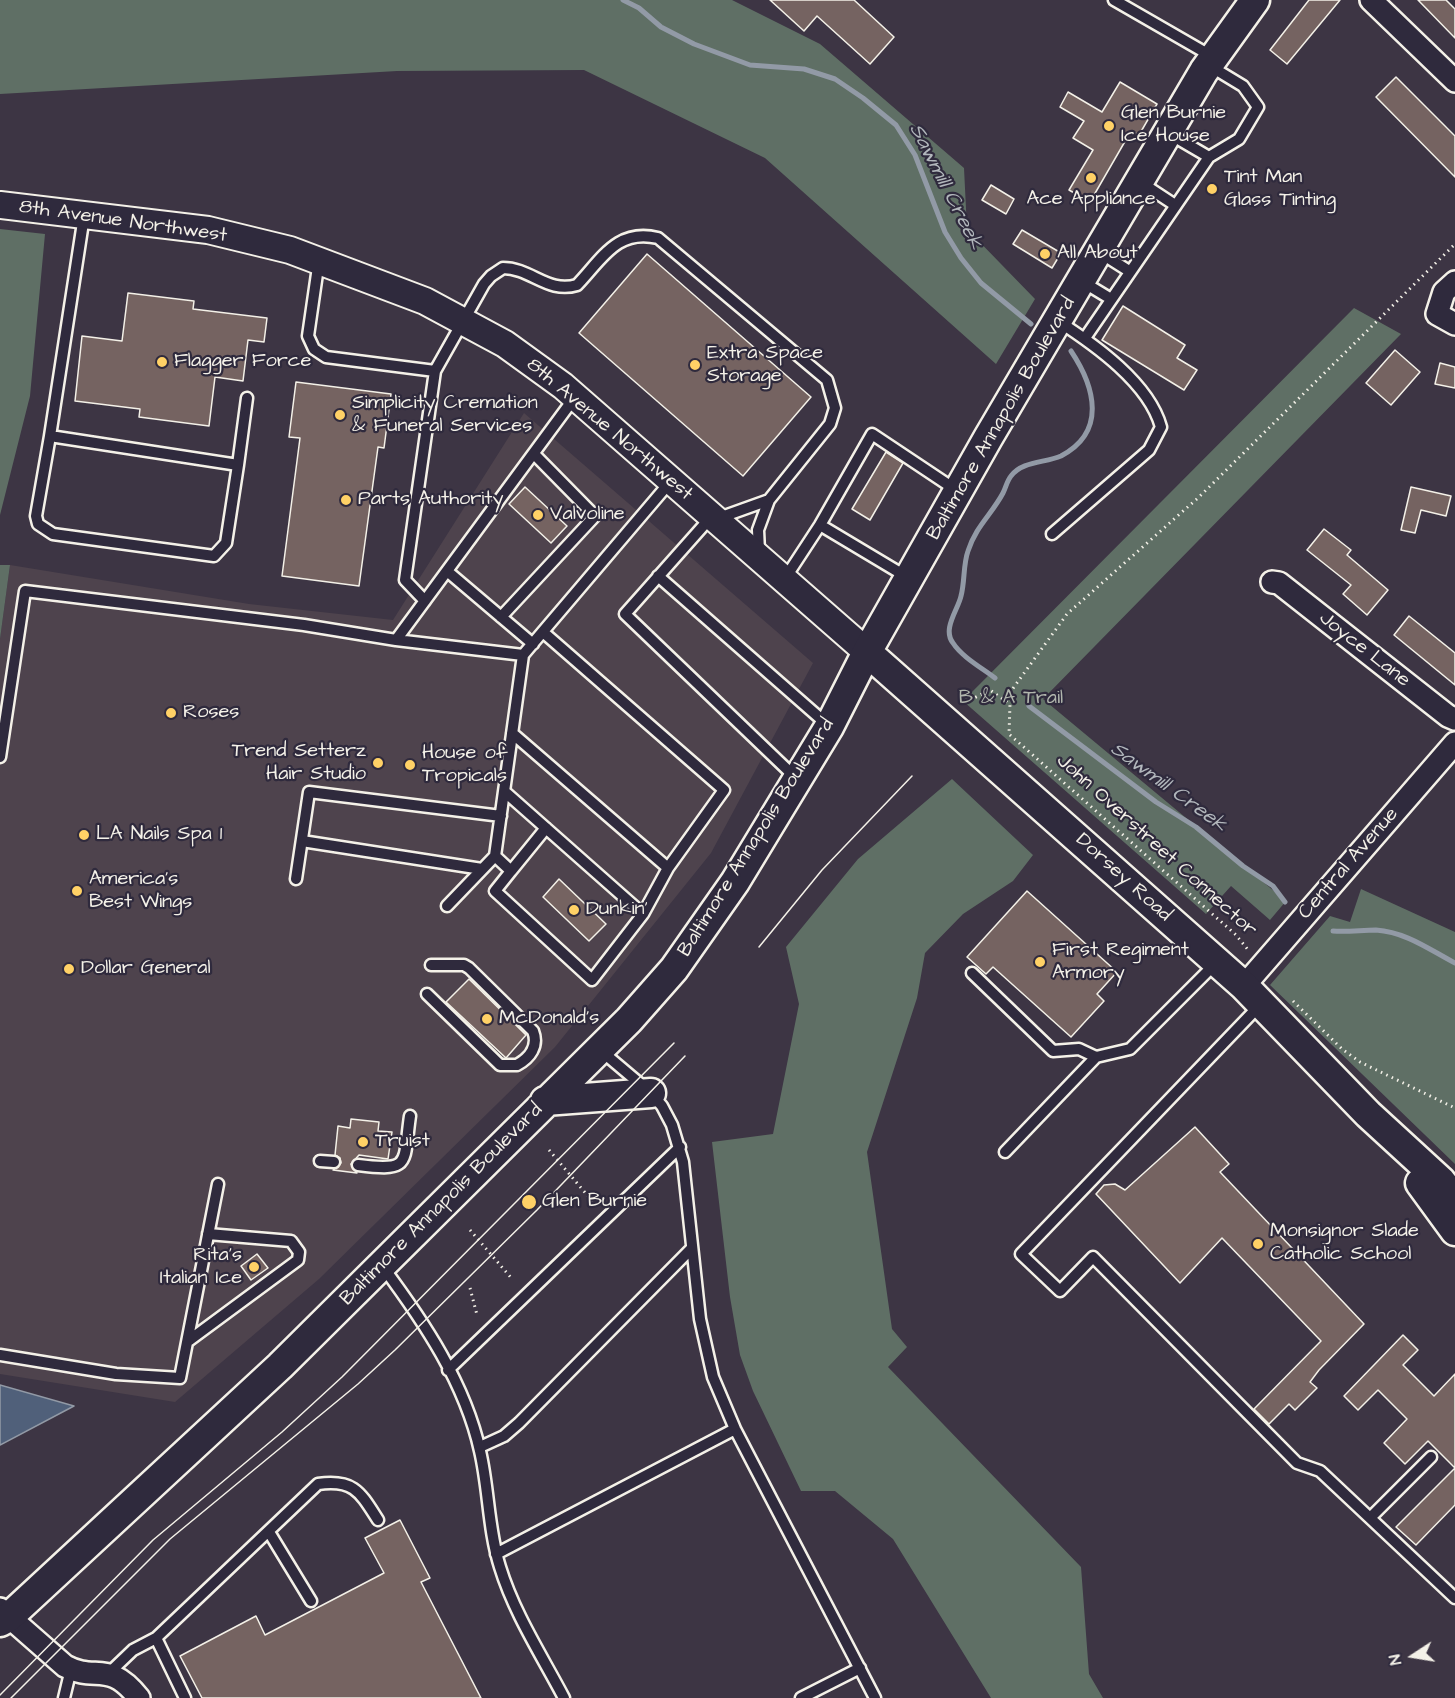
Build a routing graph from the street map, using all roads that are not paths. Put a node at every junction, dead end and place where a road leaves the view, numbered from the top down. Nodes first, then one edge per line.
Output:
1 (1114, 0) edge
2 (1255, 0) edge
3 (1371, 0) edge
4 (1211, 61) junction
5 (1455, 81) edge
6 (1168, 134) junction
7 (1209, 157) junction
8 (1140, 181) junction
9 (0, 205) edge
10 (1175, 205) junction
11 (84, 216) junction
12 (1098, 252) junction
13 (319, 260) junction
14 (1129, 271) junction
15 (1081, 281) junction
16 (1455, 282) edge
17 (1111, 299) junction
18 (1446, 319) edge
19 (464, 321) junction
20 (1058, 321) junction
21 (1085, 338) junction
22 (435, 371) junction
23 (576, 397) junction
24 (247, 398) dead end
25 (50, 436) junction
26 (534, 454) junction
27 (238, 465) junction
28 (671, 481) junction
29 (959, 491) junction
30 (769, 500) junction
31 (713, 518) junction
32 (820, 525) junction
33 (1052, 534) dead end
34 (760, 558) junction
35 (447, 571) junction
36 (658, 576) junction
37 (909, 578) junction
38 (784, 580) junction
39 (1272, 582) dead end
40 (425, 601) junction
41 (501, 617) junction
42 (543, 632) junction
43 (396, 639) junction
44 (533, 644) junction
45 (867, 652) junction
46 (523, 656) junction
47 (1455, 719) edge
48 (829, 727) junction
49 (512, 733) junction
50 (1455, 743) edge
51 (0, 757) edge
52 (797, 778) junction
53 (504, 791) junction
54 (501, 816) junction
55 (546, 828) junction
56 (302, 841) junction
57 (495, 856) junction
58 (668, 868) junction
59 (482, 869) junction
60 (511, 871) junction
61 (296, 879) dead end
62 (447, 906) dead end
63 (643, 914) junction
64 (1217, 962) junction
65 (431, 965) dead end
66 (972, 973) dead end
67 (1255, 985) junction
68 (427, 994) dead end
69 (599, 1049) junction
70 (1096, 1057) junction
71 (651, 1093) junction
72 (545, 1101) junction
73 (1368, 1114) junction
74 (410, 1116) dead end
75 (680, 1147) junction
76 (1005, 1152) dead end
77 (320, 1161) dead end
78 (334, 1162) dead end
79 (358, 1165) dead end
80 (218, 1184) dead end
81 (1455, 1199) edge
82 (1455, 1231) edge
83 (208, 1234) junction
84 (692, 1248) junction
85 (382, 1266) junction
86 (187, 1342) junction
87 (0, 1355) edge
88 (448, 1370) junction
89 (735, 1429) junction
90 (480, 1447) junction
91 (1431, 1457) dead end
92 (1370, 1518) junction
93 (378, 1520) dead end
94 (269, 1532) junction
95 (496, 1554) junction
96 (1455, 1598) edge
97 (311, 1601) dead end
98 (2, 1621) edge
99 (156, 1638) junction
100 (860, 1668) junction
101 (71, 1669) junction
102 (109, 1673) junction
103 (64, 1698) edge
104 (139, 1698) edge
105 (185, 1698) edge
106 (564, 1698) edge
107 (801, 1698) edge
108 (875, 1698) edge

1 - 4 lane
2 - 4 main road, Baltimore Annapolis Boulevard
3 - 5 street
4 - 6 main road, Baltimore Annapolis Boulevard
4 - 7 lane
6 - 7 lane
6 - 8 main road, Baltimore Annapolis Boulevard
7 - 10 lane
8 - 10 lane
8 - 12 main road, Baltimore Annapolis Boulevard
9 - 11 street, 8th Avenue Northwest
10 - 14 lane
11 - 13 street, 8th Avenue Northwest
11 - 25 lane
12 - 14 lane
12 - 15 main road, Baltimore Annapolis Boulevard
13 - 19 street, 8th Avenue Northwest
13 - 22 lane
14 - 17 lane
15 - 17 lane
15 - 20 main road, Baltimore Annapolis Boulevard
16 - 18 street
17 - 21 lane
19 - 22 lane
19 - 23 street, 8th Avenue Northwest
19 - 30 lane
20 - 21 lane
20 - 29 main road, Baltimore Annapolis Boulevard
21 - 33 lane
22 - 40 lane
23 - 26 lane
23 - 28 street, 8th Avenue Northwest
24 - 27 lane
25 - 27 lane
25 - 27 lane
26 - 35 lane
26 - 41 lane
28 - 31 street, 8th Avenue Northwest
28 - 42 lane
29 - 32 lane
29 - 37 main road, Baltimore Annapolis Boulevard
30 - 31 lane
30 - 34 lane
31 - 34 street, 8th Avenue Northwest
31 - 36 lane
32 - 37 lane
32 - 38 lane
34 - 38 street, 8th Avenue Northwest
35 - 40 lane
35 - 41 lane
36 - 48 lane
36 - 52 lane
37 - 45 main road, Baltimore Annapolis Boulevard
38 - 45 street, 8th Avenue Northwest
39 - 47 street, Joyce Lane
40 - 43 lane
41 - 44 lane
42 - 44 lane
42 - 58 lane
43 - 46 lane
43 - 51 lane
44 - 46 lane
45 - 48 main road, Baltimore Annapolis Boulevard
45 - 64 main road, Dorsey Road
46 - 49 lane
48 - 52 main road, Baltimore Annapolis Boulevard
49 - 53 lane
49 - 58 lane
50 - 67 street, Central Avenue
52 - 69 main road, Baltimore Annapolis Boulevard
53 - 54 lane
53 - 55 lane
54 - 56 lane
54 - 57 lane
55 - 60 lane
55 - 63 lane
56 - 59 lane
56 - 61 lane
57 - 59 lane
57 - 60 lane
58 - 63 lane
59 - 62 lane
60 - 63 lane
64 - 67 main road, Dorsey Road
64 - 70 lane
65 - 68 lane
66 - 70 lane
67 - 73 main road, Dorsey Road
67 - 92 lane
69 - 71 lane
69 - 72 main road, Baltimore Annapolis Boulevard
70 - 76 lane
71 - 72 main road
71 - 75 lane
72 - 85 main road, Baltimore Annapolis Boulevard
73 - 81 main road, Dorsey Road
73 - 82 main road, Dorsey Road
74 - 79 lane
75 - 84 lane
75 - 88 lane
77 - 78 lane
80 - 83 lane
83 - 86 lane
83 - 86 lane
84 - 89 lane
84 - 90 lane
85 - 88 lane
85 - 98 main road, Baltimore Annapolis Boulevard
86 - 87 lane
88 - 90 lane
89 - 95 lane
89 - 100 lane
90 - 95 lane
91 - 92 lane
92 - 96 lane
93 - 94 lane
94 - 97 lane
94 - 99 lane
95 - 106 lane
98 - 101 street
99 - 102 lane
99 - 105 lane
100 - 107 lane
100 - 108 lane
101 - 102 street
101 - 103 lane
102 - 104 street

